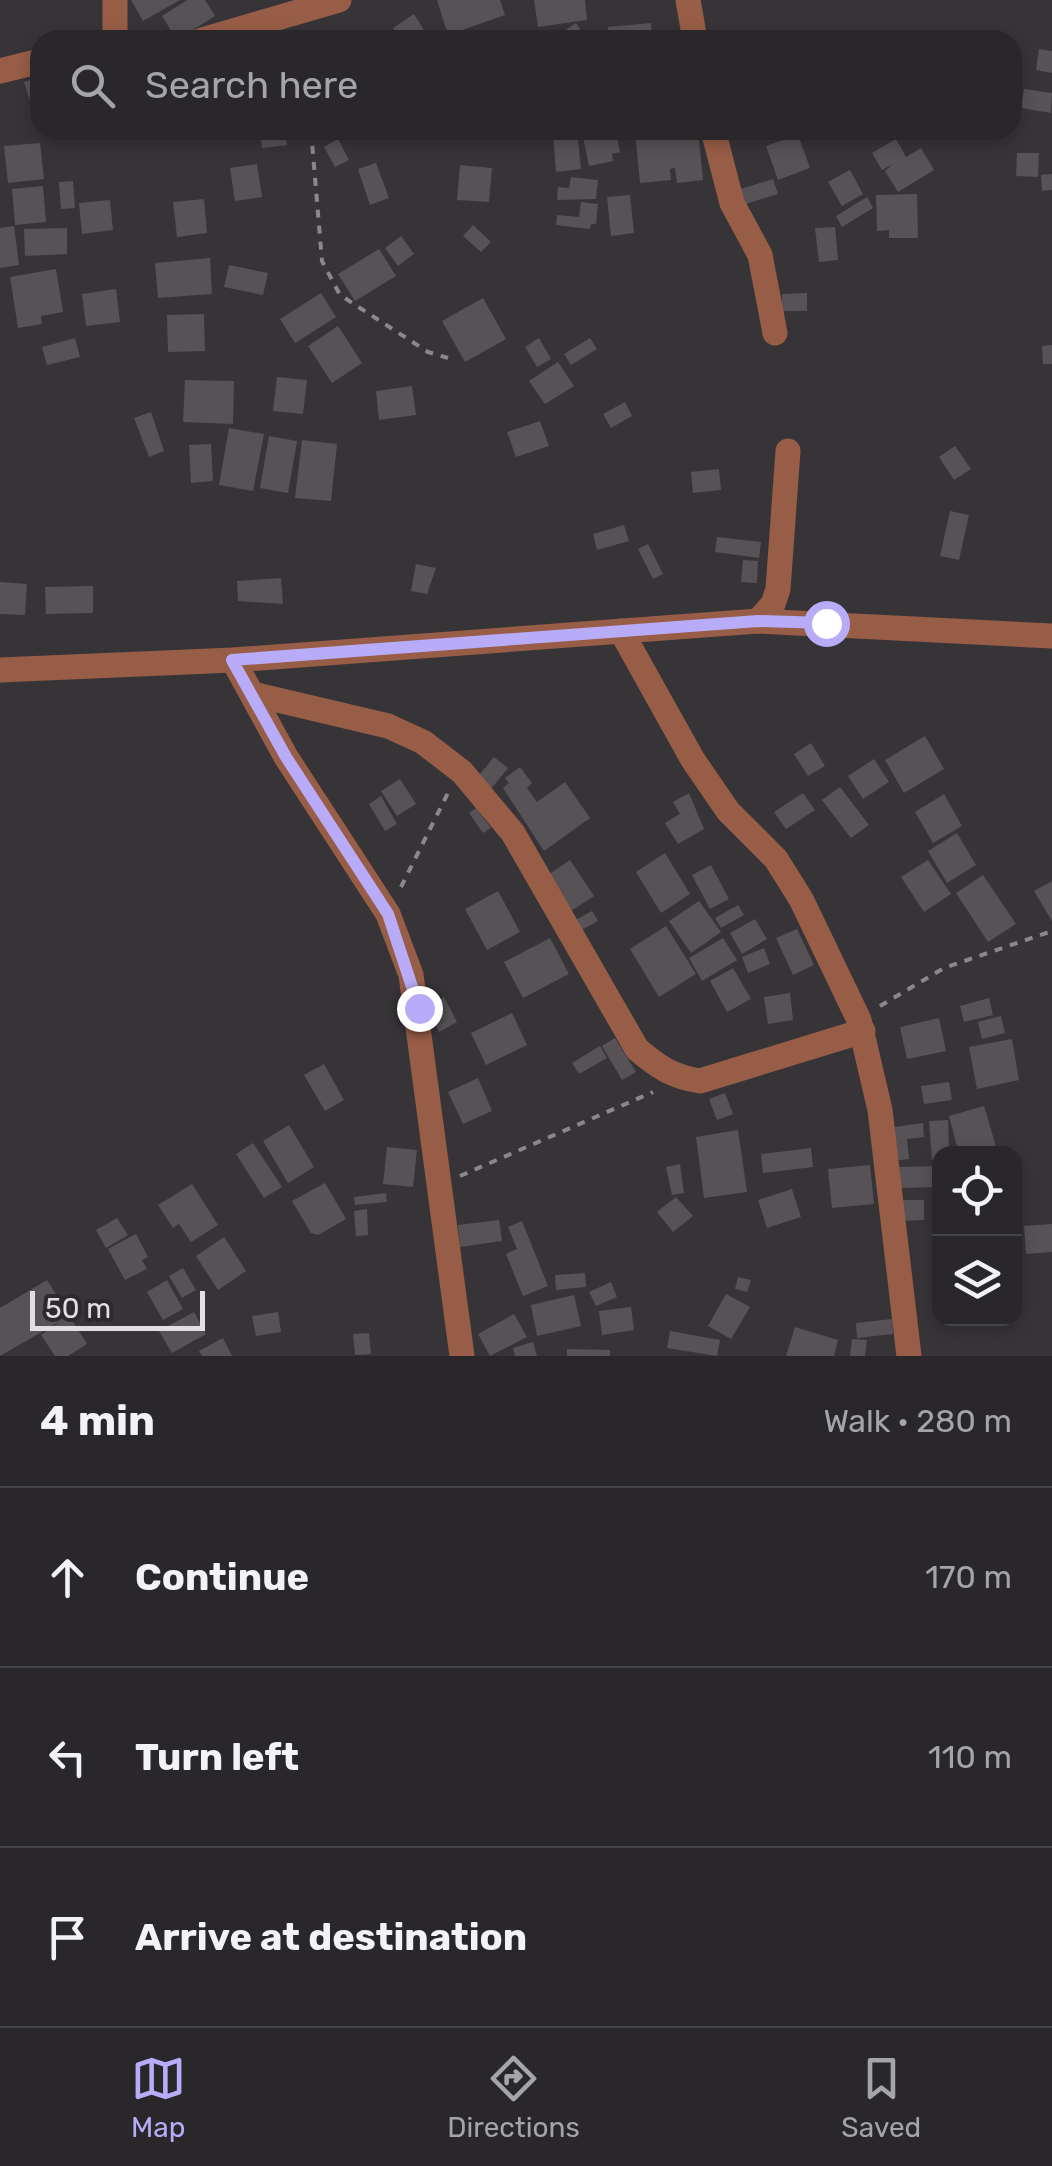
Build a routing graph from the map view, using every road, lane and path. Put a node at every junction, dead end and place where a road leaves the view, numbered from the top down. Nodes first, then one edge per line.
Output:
1 (115, 0) edge
2 (337, 0) edge
3 (688, 0) edge
4 (115, 30) edge
5 (236, 30) edge
6 (693, 30) edge
7 (30, 64) edge
8 (0, 72) edge
9 (313, 140) edge
10 (716, 140) edge
11 (775, 333) dead end
12 (448, 358) dead end
13 (788, 451) dead end
14 (758, 621) junction
15 (622, 631) junction
16 (1052, 636) edge
17 (232, 660) junction
18 (0, 670) edge
19 (252, 694) junction
20 (462, 772) junction
21 (388, 914) junction
22 (1052, 931) edge
23 (861, 1026) junction
24 (677, 1078) junction
25 (438, 1186) junction
26 (462, 1356) edge
27 (909, 1356) edge

1 - 4 street
2 - 5 street
3 - 6 street
7 - 8 street
9 - 12 path
10 - 11 street
13 - 14 street
14 - 15 street
14 - 16 street
15 - 17 street
15 - 23 street
17 - 18 street
17 - 19 street
19 - 20 street
19 - 21 street
20 - 21 path
20 - 24 street
21 - 25 street
22 - 23 path
23 - 24 street
23 - 27 street
24 - 25 path
25 - 26 street

